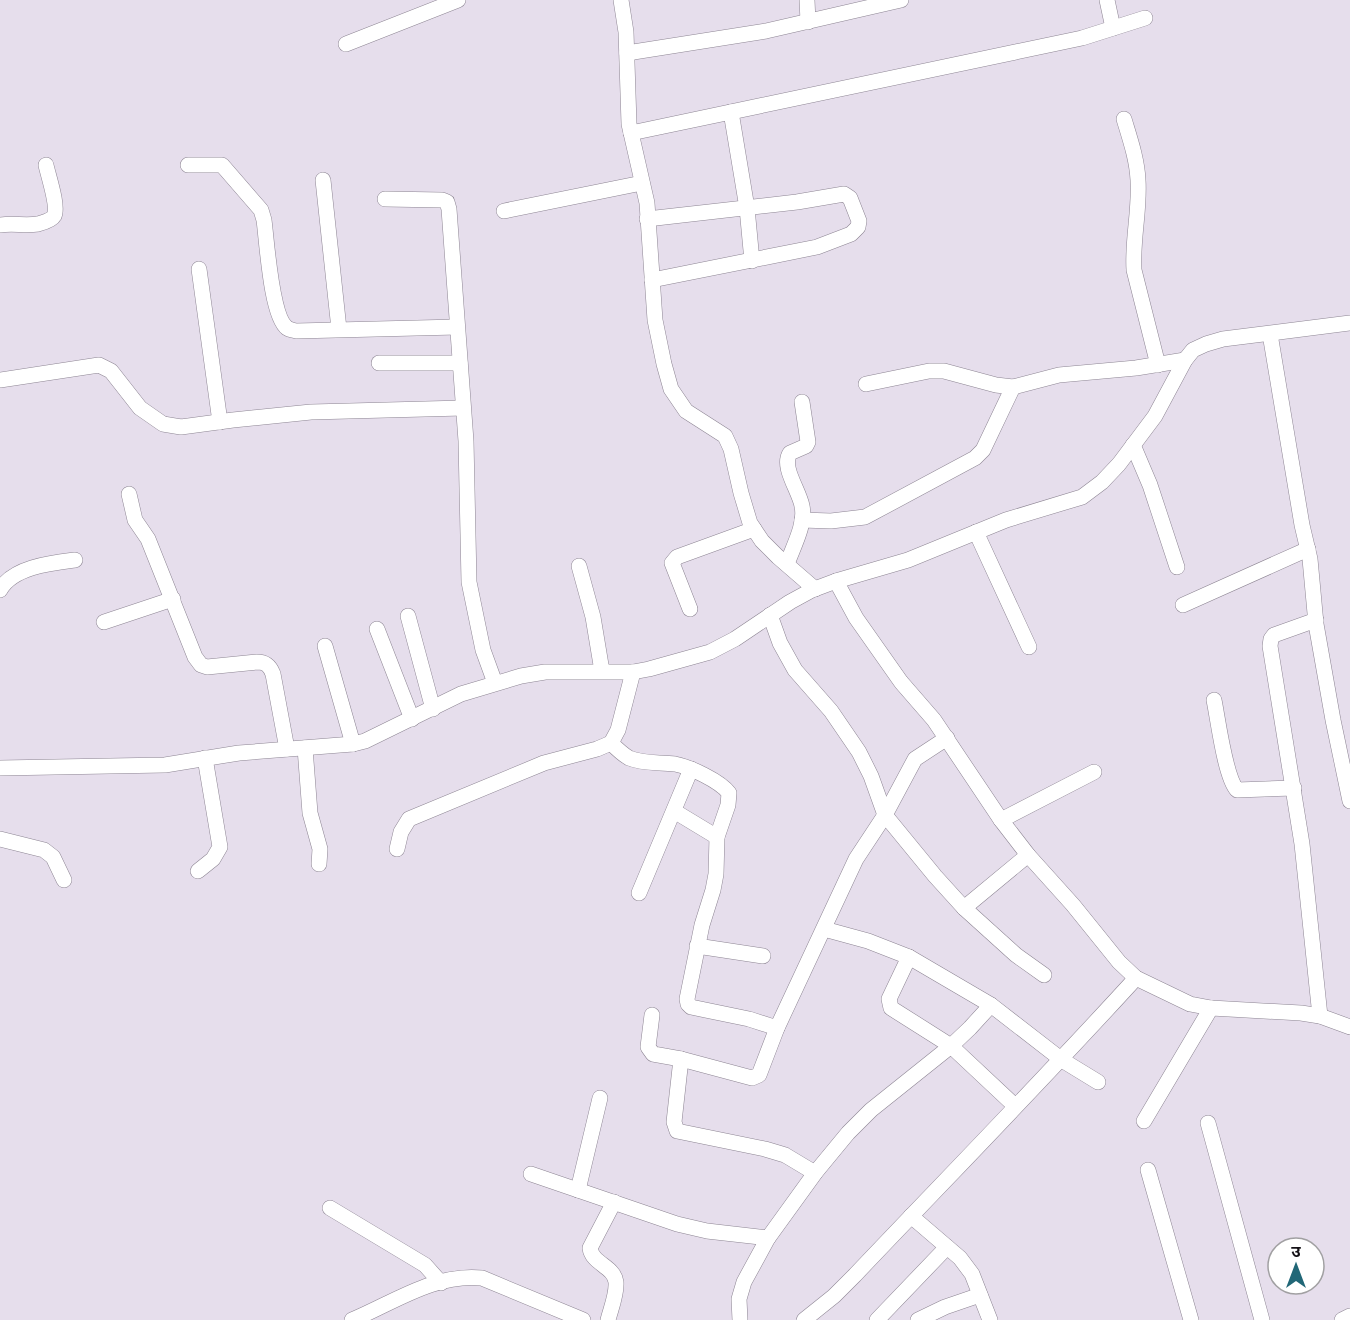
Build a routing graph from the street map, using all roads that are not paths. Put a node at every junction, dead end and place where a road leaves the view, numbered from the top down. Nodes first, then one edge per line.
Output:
1 (621, 0) edge
2 (807, 0) edge
3 (901, 0) edge
4 (1107, 0) edge
5 (453, 1) edge
6 (1145, 18) dead end
7 (808, 22) junction
8 (1113, 28) junction
9 (346, 44) dead end
10 (627, 53) junction
11 (731, 112) junction
12 (1124, 119) dead end
13 (631, 133) junction
14 (46, 165) dead end
15 (188, 165) dead end
16 (323, 180) dead end
17 (642, 183) junction
18 (385, 199) dead end
19 (747, 208) junction
20 (504, 211) dead end
21 (648, 219) junction
22 (0, 225) edge
23 (752, 261) junction
24 (199, 269) dead end
25 (652, 280) junction
26 (1350, 322) edge
27 (458, 327) junction
28 (339, 329) junction
29 (1270, 334) junction
30 (1185, 360) junction
31 (379, 363) dead end
32 (460, 363) junction
33 (1158, 365) junction
34 (0, 380) edge
35 (866, 384) dead end
36 (1013, 387) junction
37 (802, 402) dead end
38 (463, 408) junction
39 (220, 422) junction
40 (1133, 445) junction
41 (129, 494) dead end
42 (802, 520) junction
43 (754, 529) junction
44 (976, 532) junction
45 (1308, 549) junction
46 (75, 560) dead end
47 (787, 564) junction
48 (579, 566) dead end
49 (1177, 567) dead end
50 (836, 580) junction
51 (816, 589) junction
52 (0, 590) edge
53 (173, 599) junction
54 (1183, 604) dead end
55 (690, 609) dead end
56 (408, 615) dead end
57 (770, 615) junction
58 (1316, 620) junction
59 (104, 622) dead end
60 (377, 629) dead end
61 (325, 646) dead end
62 (1029, 647) dead end
63 (602, 671) junction
64 (633, 672) junction
65 (495, 683) junction
66 (1214, 700) dead end
67 (433, 709) junction
68 (412, 719) junction
69 (947, 738) junction
70 (611, 743) junction
71 (353, 744) junction
72 (304, 748) junction
73 (287, 749) junction
74 (205, 759) junction
75 (0, 768) edge
76 (691, 769) junction
77 (1094, 772) dead end
78 (1293, 788) junction
79 (1350, 801) edge
80 (675, 811) junction
81 (885, 815) junction
82 (1001, 820) junction
83 (717, 837) junction
84 (0, 840) edge
85 (397, 849) dead end
86 (1028, 855) junction
87 (319, 864) dead end
88 (198, 871) dead end
89 (64, 880) dead end
90 (639, 893) dead end
91 (964, 908) junction
92 (824, 929) junction
93 (697, 946) junction
94 (763, 956) dead end
95 (909, 957) junction
96 (1044, 975) dead end
97 (1136, 978) junction
98 (991, 1005) junction
99 (1211, 1008) junction
100 (652, 1015) dead end
101 (1320, 1016) junction
102 (1350, 1027) edge
103 (777, 1028) junction
104 (951, 1046) junction
105 (681, 1059) junction
106 (1062, 1060) junction
107 (1098, 1082) dead end
108 (600, 1098) dead end
109 (1015, 1106) junction
110 (1144, 1120) dead end
111 (1208, 1124) dead end
112 (1148, 1170) dead end
113 (531, 1173) dead end
114 (816, 1173) junction
115 (578, 1190) junction
116 (614, 1202) junction
117 (330, 1208) dead end
118 (911, 1216) junction
119 (768, 1238) junction
120 (947, 1247) junction
121 (441, 1283) junction
122 (980, 1295) junction
123 (382, 1314) edge
124 (1350, 1316) edge
125 (352, 1320) edge
126 (583, 1320) edge
127 (608, 1320) edge
128 (740, 1320) edge
129 (804, 1320) edge
130 (877, 1320) edge
131 (918, 1320) edge
132 (990, 1320) edge
133 (1191, 1320) edge
134 (1262, 1320) edge
135 (1342, 1320) edge

1 - 10 street
2 - 7 street
3 - 7 street
4 - 8 street
5 - 9 street
6 - 8 street
7 - 10 street
8 - 11 street
10 - 13 street
11 - 13 street
11 - 19 street
12 - 33 street
13 - 17 street
14 - 22 street
15 - 28 street
16 - 28 street
17 - 20 street
17 - 21 street
18 - 27 street
19 - 21 street
19 - 23 street
19 - 23 street
21 - 25 street
23 - 25 street
24 - 39 street
25 - 43 street
26 - 29 street
27 - 28 street
27 - 32 street
29 - 30 street
29 - 45 street
30 - 33 street
30 - 40 street
31 - 32 street
32 - 38 street
33 - 36 street
34 - 39 street
35 - 36 street
36 - 42 street
37 - 42 street
38 - 39 street
38 - 65 street
40 - 44 street
40 - 49 street
41 - 53 street
42 - 47 street
43 - 47 street
43 - 55 street
44 - 50 street
44 - 62 street
45 - 54 street
45 - 58 street
46 - 52 street
47 - 51 street
48 - 63 street
50 - 51 street
50 - 69 street
51 - 57 street
53 - 59 street
53 - 73 street
56 - 67 street
57 - 64 street
57 - 81 street
58 - 78 street
58 - 79 street
60 - 68 street
61 - 71 street
63 - 64 street
63 - 65 street
64 - 70 street
65 - 67 street
66 - 78 street
67 - 68 street
68 - 71 street
69 - 81 street
69 - 82 street
70 - 76 street
70 - 85 street
71 - 72 street
72 - 73 street
72 - 87 street
73 - 74 street
74 - 75 street
74 - 88 street
76 - 80 street
76 - 83 street
77 - 82 street
78 - 101 street
80 - 83 street
80 - 90 street
81 - 91 street
81 - 92 street
82 - 86 street
83 - 93 street
84 - 89 street
86 - 91 street
86 - 97 street
91 - 96 street
92 - 95 street
92 - 103 street
93 - 94 street
93 - 103 street
95 - 98 street
95 - 104 street
97 - 99 street
97 - 106 street
98 - 104 street
98 - 106 street
99 - 101 street
99 - 110 street
100 - 105 street
101 - 102 street
103 - 105 street
104 - 109 street
104 - 114 street
105 - 114 street
106 - 107 street
106 - 109 street
108 - 115 street
109 - 118 street
111 - 134 street
112 - 133 street
113 - 115 street
114 - 119 street
115 - 116 street
116 - 119 street
116 - 127 street
117 - 121 street
118 - 120 street
118 - 129 street
119 - 128 street
120 - 122 street
120 - 130 street
121 - 123 street
121 - 126 street
122 - 131 street
122 - 132 street
123 - 125 street
124 - 135 street

